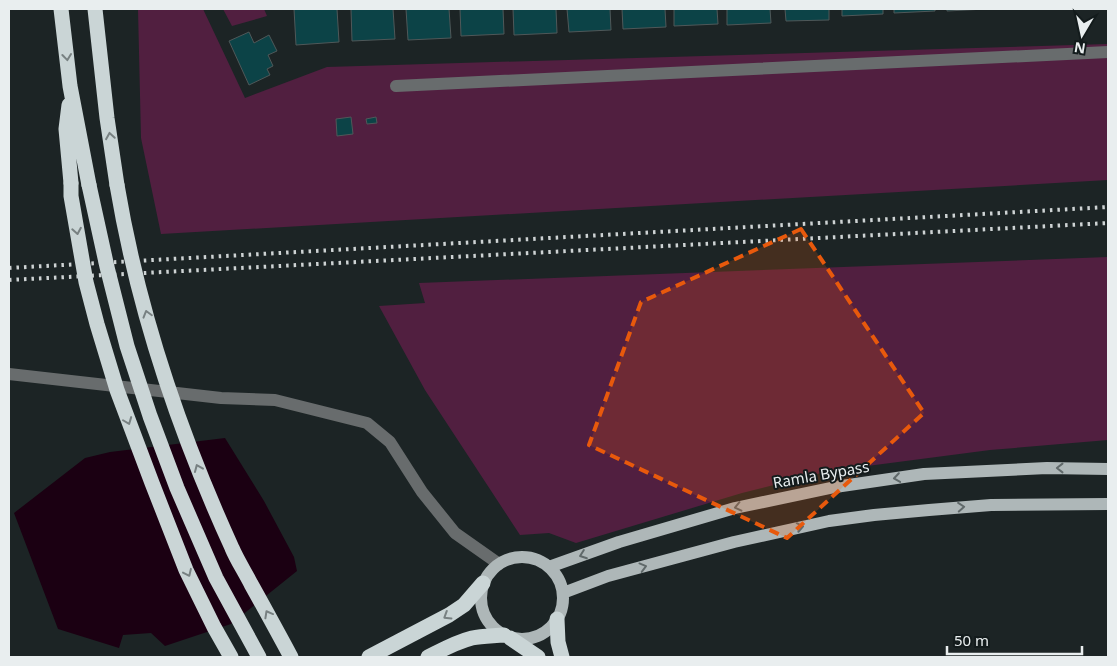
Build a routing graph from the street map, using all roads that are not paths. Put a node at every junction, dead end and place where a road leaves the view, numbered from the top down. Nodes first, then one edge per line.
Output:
1 (62, 9) edge
2 (96, 9) edge
3 (1108, 52) edge
4 (70, 86) junction
5 (396, 86) dead end
6 (9, 374) edge
7 (1108, 469) edge
8 (1108, 504) edge
9 (499, 564) junction
10 (550, 567) junction
11 (483, 583) junction
12 (563, 593) junction
13 (558, 620) junction
14 (507, 636) junction
15 (231, 657) edge
16 (259, 657) edge
17 (291, 657) edge
18 (369, 657) edge
19 (428, 657) edge
20 (538, 657) edge
21 (562, 657) edge

1 -> 4 highway
17 -> 2 highway, bridge
3 - 5 street
4 -> 15 highway, bridge
4 - 16 highway, bridge
6 - 9 street
7 -> 10 main road, Ramla Bypass
12 -> 8 main road
9 - 10 main road
9 - 11 main road
10 - 12 main road
11 - 14 main road
11 -> 18 highway
12 - 13 main road
13 - 14 main road
13 - 21 highway
14 - 19 highway
14 - 20 highway

